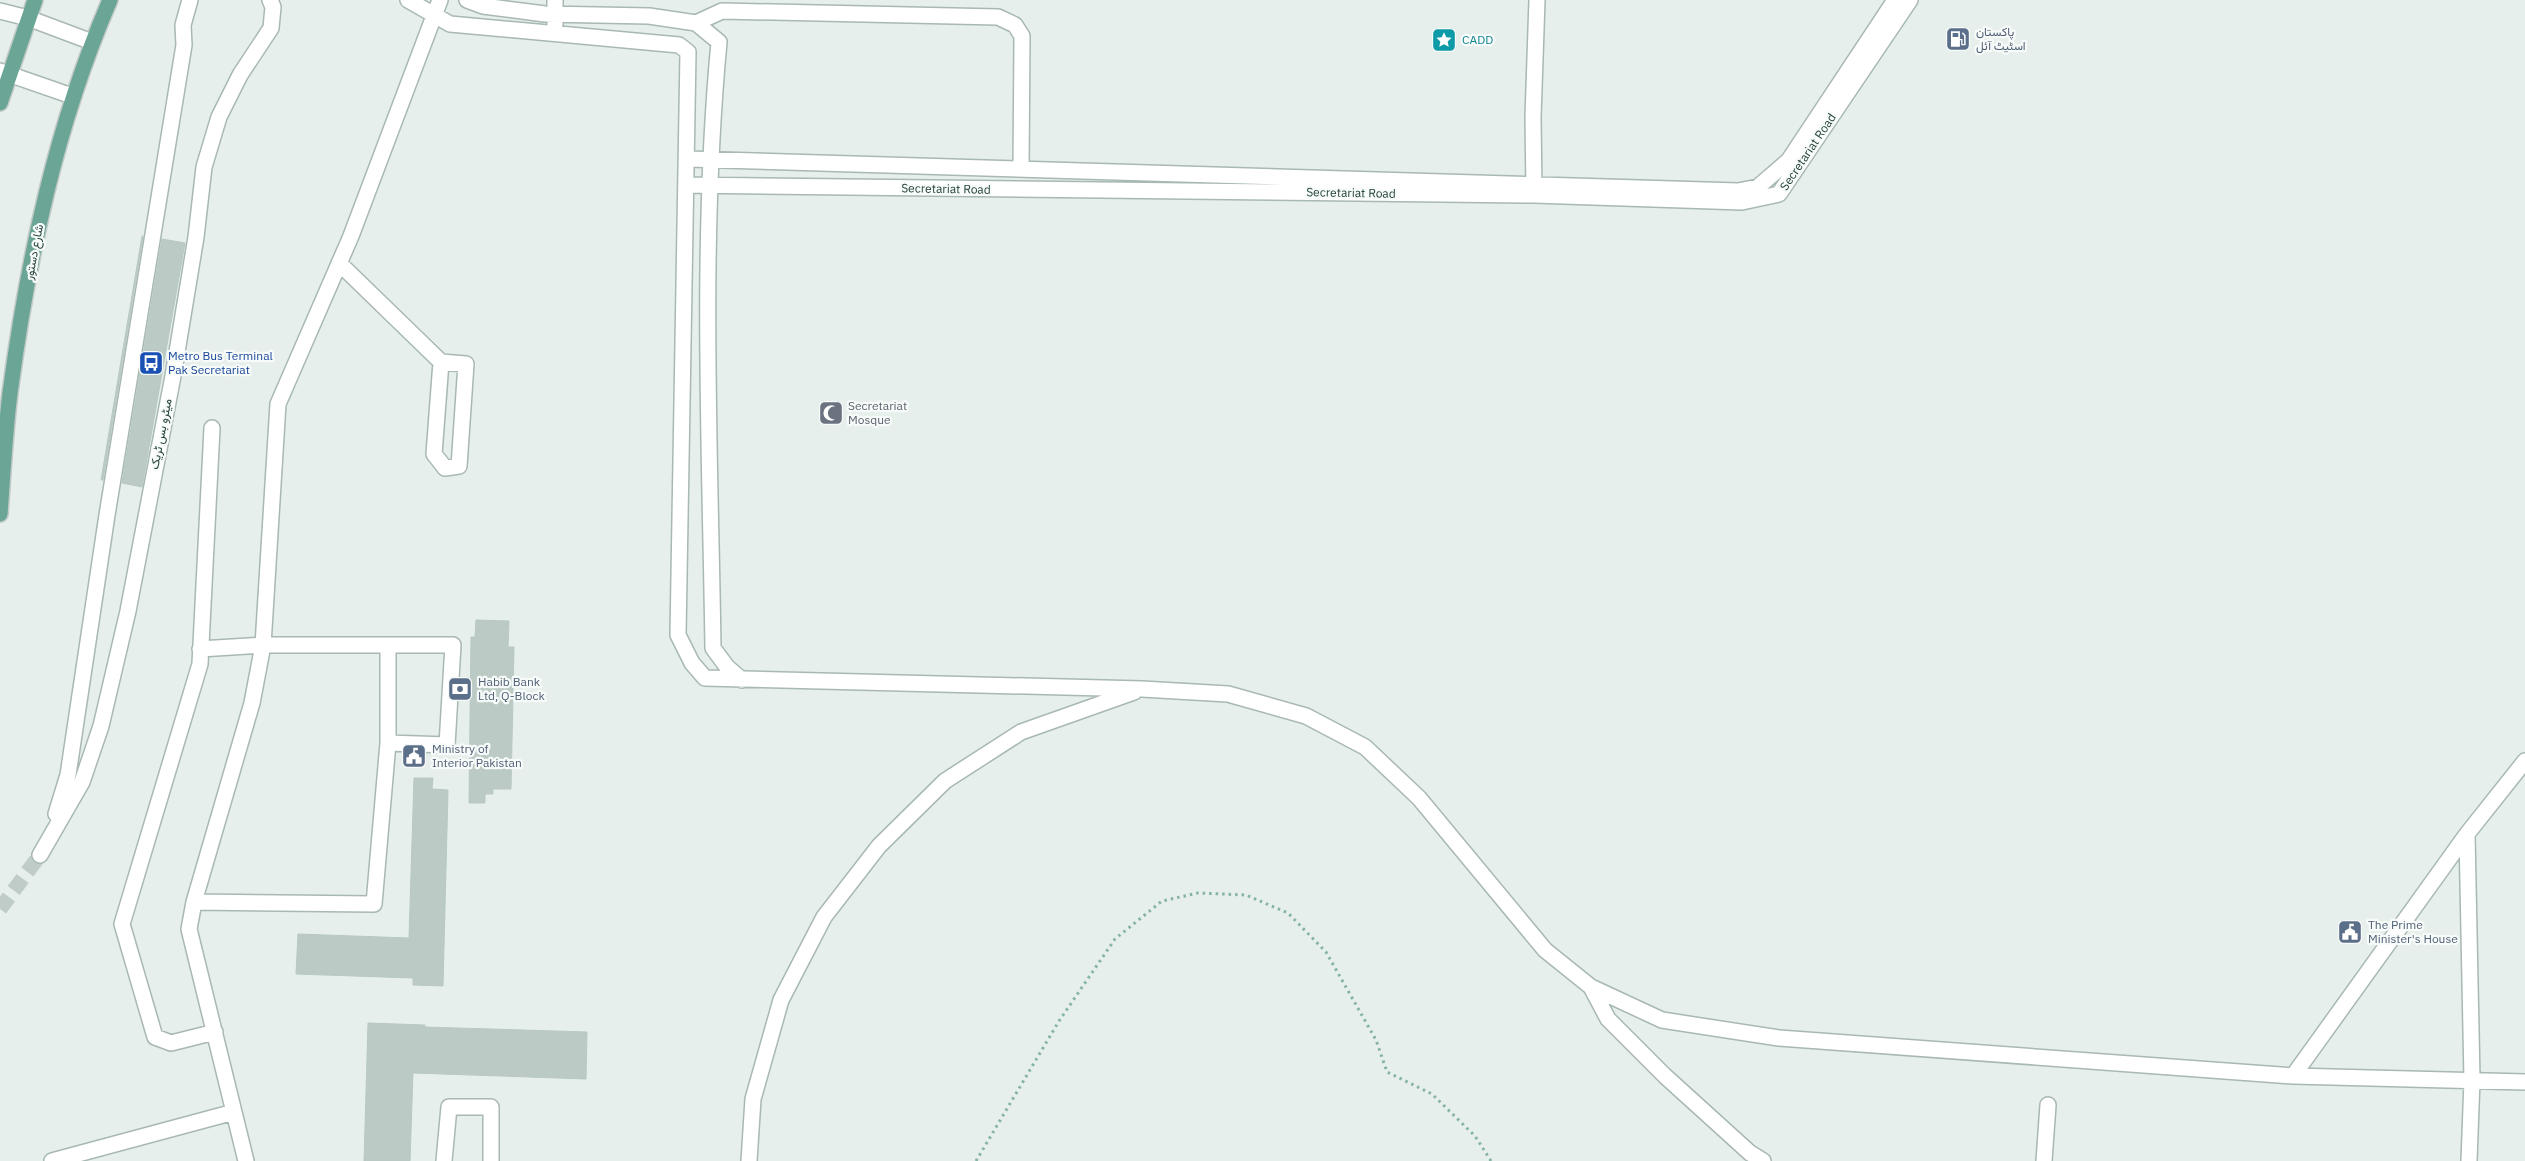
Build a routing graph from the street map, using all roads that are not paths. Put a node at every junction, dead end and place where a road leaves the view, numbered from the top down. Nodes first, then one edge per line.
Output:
1 (35, 0) edge
2 (110, 0) edge
3 (190, 0) edge
4 (270, 0) edge
5 (408, 0) edge
6 (467, 0) edge
7 (1538, 0) edge
8 (1895, 0) edge
9 (1910, 0) edge
10 (436, 7) edge
11 (555, 7) edge
12 (0, 11) edge
13 (28, 18) junction
14 (696, 23) junction
15 (555, 34) junction
16 (92, 42) junction
17 (4, 72) edge
18 (72, 96) junction
19 (0, 104) edge
20 (688, 158) junction
21 (710, 159) junction
22 (1021, 169) junction
23 (688, 185) junction
24 (709, 186) junction
25 (1534, 190) junction
26 (339, 263) junction
27 (441, 362) junction
28 (212, 428) dead end
29 (0, 514) edge
30 (263, 645) junction
31 (388, 646) junction
32 (200, 649) junction
33 (742, 680) junction
34 (1142, 689) junction
35 (388, 743) junction
36 (2525, 761) edge
37 (2467, 834) junction
38 (48, 840) junction
39 (40, 855) tunnel mouth
40 (194, 902) junction
41 (1591, 987) junction
42 (214, 1032) junction
43 (2293, 1076) junction
44 (2472, 1080) junction
45 (2525, 1082) edge
46 (2048, 1105) dead end
47 (234, 1112) junction
48 (52, 1161) edge
49 (246, 1161) edge
50 (444, 1161) edge
51 (491, 1161) edge
52 (749, 1161) edge
53 (1763, 1161) edge
54 (2044, 1161) edge
55 (2469, 1161) edge

1 - 13 main road
2 - 16 main road, شارع دستور
3 - 38 street, میٹرو بس ٹریک
4 - 38 street, میٹرو بس ٹریک
5 - 10 street
6 - 11 street
7 - 25 street
8 - 25 street, Secretariat Road
9 - 25 street, Secretariat Road
10 - 15 street
10 - 26 street
11 - 14 street
11 - 15 street
12 - 13 street
13 - 16 street
13 - 17 main road
14 - 21 street
14 - 22 street
15 - 20 street
16 - 18 main road, شارع دستور
17 - 18 street
17 - 19 main road
18 - 29 main road, شارع دستور
20 - 21 street, Secretariat Road
20 - 23 street
21 - 22 street, Secretariat Road
21 - 24 street
22 - 25 street, Secretariat Road
23 - 24 street, Secretariat Road
23 - 33 street
24 - 25 street, Secretariat Road
24 - 33 street
26 - 27 street
26 - 30 street
27 - 27 street
28 - 32 street
30 - 31 street
30 - 32 street
30 - 40 street
31 - 35 street
31 - 35 street
32 - 42 street
33 - 34 street
34 - 41 street
34 - 52 street
35 - 40 street
36 - 37 street
37 - 43 street
37 - 44 street
38 - 39 street, میٹرو بس ٹریک
40 - 42 street
41 - 43 street
41 - 53 street
42 - 47 street
43 - 44 street
44 - 45 street
44 - 55 street
46 - 54 street
47 - 48 street
47 - 49 street
50 - 51 street

